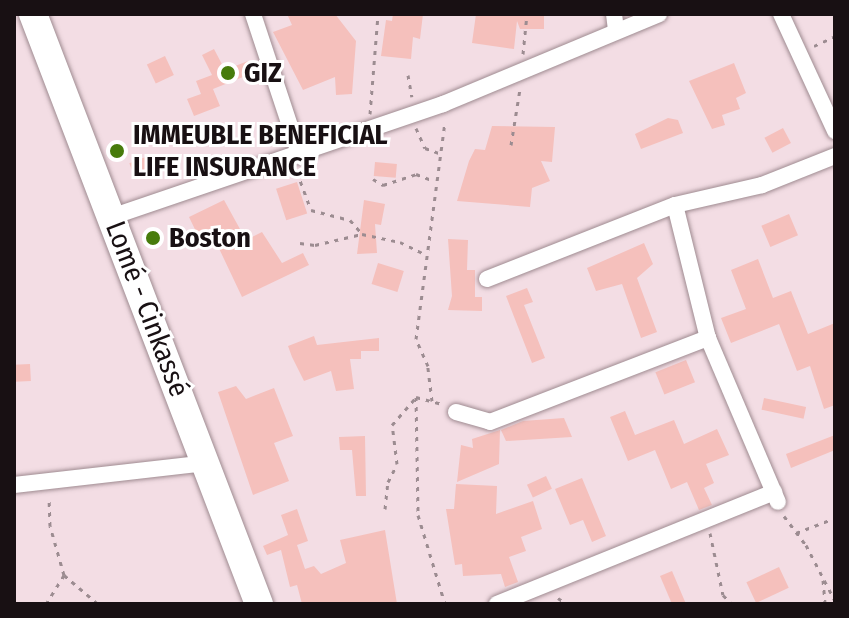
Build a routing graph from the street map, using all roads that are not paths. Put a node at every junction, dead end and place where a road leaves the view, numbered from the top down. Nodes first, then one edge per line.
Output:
1 (33, 14) edge
2 (253, 14) edge
3 (659, 14) edge
4 (781, 14) edge
5 (615, 22) edge
6 (835, 131) edge
7 (835, 156) edge
8 (297, 158) junction
9 (675, 205) junction
10 (111, 217) junction
11 (487, 279) dead end
12 (708, 338) junction
13 (456, 412) road end
14 (206, 463) junction
15 (14, 485) edge
16 (259, 604) edge
17 (497, 604) edge

1 - 10 highway, Lomé - Cinkassé
2 - 8 street
3 - 5 street
4 - 6 street
5 - 8 street
7 - 9 street
8 - 10 street
9 - 11 street
9 - 12 street
10 - 14 highway, Lomé - Cinkassé
12 - 13 street
12 - 17 street
14 - 15 street
14 - 16 highway, Lomé - Cinkassé

